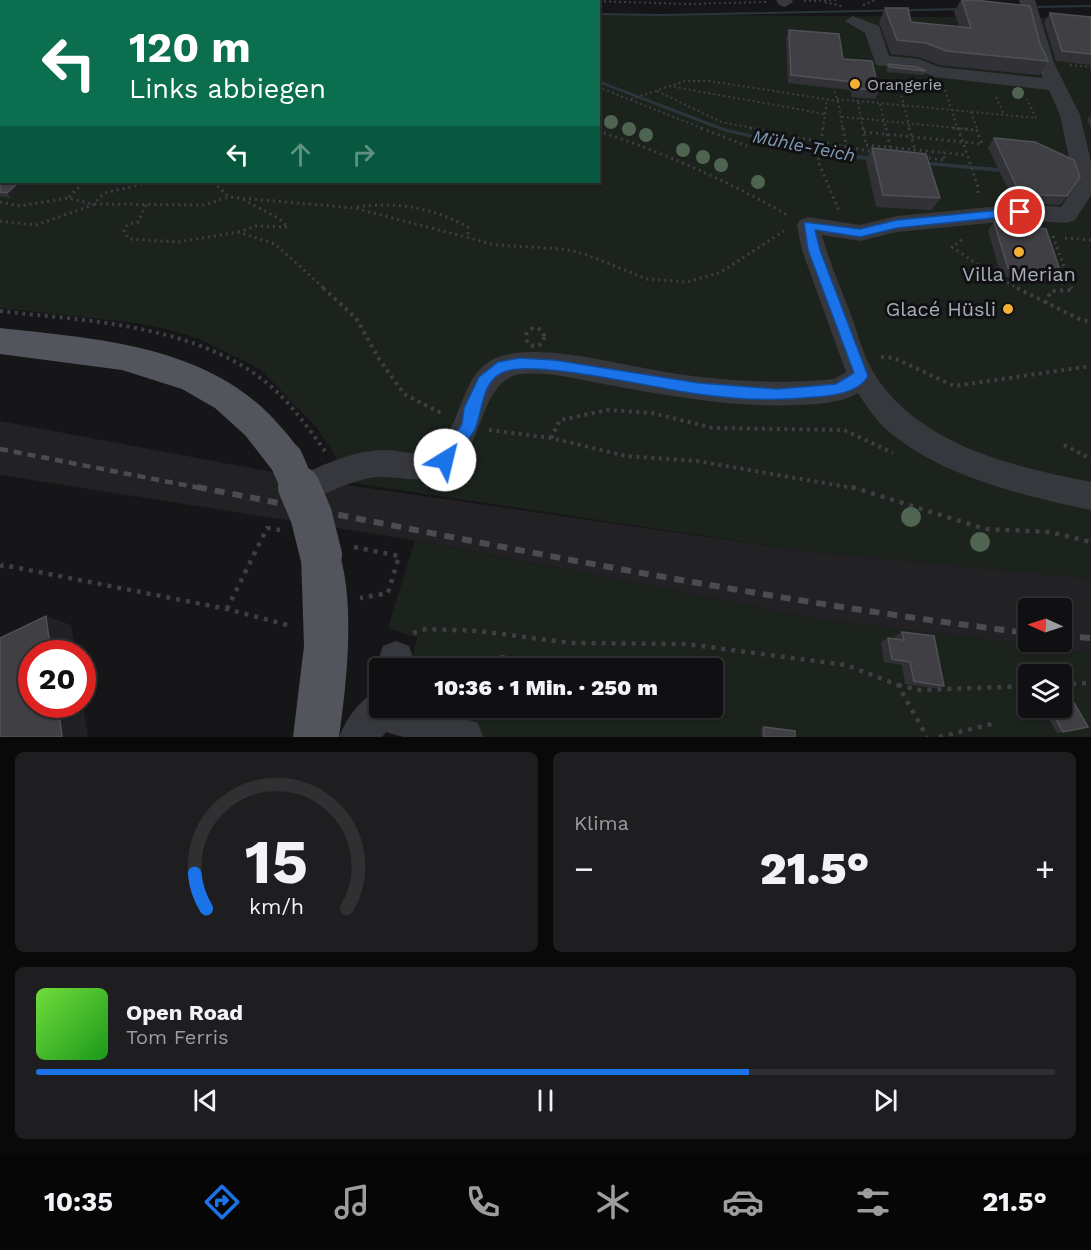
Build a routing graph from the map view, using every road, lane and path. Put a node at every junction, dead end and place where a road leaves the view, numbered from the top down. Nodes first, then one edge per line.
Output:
1 (839, 0) edge
2 (600, 1) edge
3 (784, 1) edge
4 (819, 1) edge
5 (1029, 5) edge
6 (848, 14) joint
7 (831, 79) edge
8 (943, 84) dead end
9 (1056, 85) junction
10 (668, 86) junction
11 (899, 86) dead end
12 (600, 88) edge
13 (657, 90) junction
14 (1024, 92) dead end
15 (631, 99) junction
16 (827, 100) junction
17 (838, 100) junction
18 (858, 102) junction
19 (880, 104) junction
20 (904, 106) junction
21 (952, 110) junction
22 (970, 112) junction
23 (825, 114) junction
24 (842, 117) junction
25 (861, 118) junction
26 (884, 120) junction
27 (908, 123) junction
28 (957, 128) junction
29 (977, 130) junction
30 (600, 132) edge
31 (864, 132) junction
32 (887, 135) junction
33 (912, 137) junction
34 (821, 142) junction
35 (962, 142) junction
36 (866, 145) junction
37 (747, 146) dead end
38 (890, 147) junction
39 (847, 148) junction
40 (915, 150) junction
41 (867, 151) junction
42 (878, 152) edge
43 (942, 152) junction
44 (967, 155) junction
45 (922, 158) edge
46 (973, 175) dead end
47 (83, 183) edge
48 (148, 183) edge
49 (214, 183) edge
50 (229, 197) junction
51 (68, 198) junction
52 (242, 199) junction
53 (0, 202) edge
54 (93, 204) junction
55 (838, 204) dead end
56 (146, 205) junction
57 (354, 208) junction
58 (0, 221) edge
59 (808, 225) junction
60 (238, 232) junction
61 (1053, 236) dead end
62 (468, 237) junction
63 (952, 247) dead end
64 (1045, 303) junction
65 (1091, 322) edge
66 (0, 341) edge
67 (1091, 366) edge
68 (859, 369) junction
69 (468, 426) junction
70 (551, 438) junction
71 (1064, 445) dead end
72 (903, 458) dead end
73 (1091, 459) edge
74 (294, 474) junction
75 (1091, 496) edge
76 (1091, 542) edge
77 (0, 567) edge
78 (327, 635) junction
79 (397, 658) edge
80 (1091, 683) edge
81 (1072, 684) edge
82 (898, 685) junction
83 (1018, 686) edge
84 (373, 719) edge
85 (996, 723) dead end
86 (316, 737) edge
87 (464, 737) edge
88 (927, 737) edge
89 (939, 737) edge

1 - 4 path
2 - 3 path
3 - 4 path
4 - 6 path
5 - 9 lane
6 - 9 lane
7 - 17 path
8 - 21 path
9 - 59 lane
10 - 13 path
10 - 16 path
10 - 23 path
11 - 20 path
12 - 15 path
13 - 15 path
13 - 34 path
14 - 22 path
15 - 37 path
16 - 17 path
16 - 23 path
17 - 18 path
17 - 24 path
18 - 19 path
18 - 25 path
19 - 20 path
19 - 26 path
20 - 21 path
20 - 27 path
21 - 22 path
21 - 28 path
22 - 29 path
23 - 34 path
24 - 25 path
24 - 39 path
25 - 26 path
25 - 31 path
26 - 27 path
26 - 32 path
27 - 28 path
27 - 33 path
28 - 29 path
28 - 35 path
29 - 35 path
30 - 59 path
31 - 32 path
31 - 36 path
32 - 33 path
32 - 38 path
33 - 35 path
33 - 40 path
34 - 39 path
34 - 55 path
35 - 44 path
36 - 38 path
36 - 41 path
38 - 40 path
39 - 41 path
40 - 43 path
41 - 42 path
43 - 44 path
43 - 45 path
44 - 46 path
47 - 51 path
48 - 54 path
49 - 50 path
50 - 52 path
50 - 56 path
51 - 53 path
51 - 54 path
52 - 57 path
52 - 60 path
54 - 56 path
54 - 58 path
56 - 60 path
57 - 62 path
57 - 62 path
59 - 62 path
59 - 68 lane
60 - 69 path
61 - 64 path
63 - 64 path
64 - 65 path
66 - 74 main road
67 - 68 path
68 - 69 lane
68 - 75 lane
69 - 70 path
69 - 74 lane
70 - 72 path
70 - 76 path
71 - 73 path
74 - 78 main road, bridge
77 - 78 path
78 - 86 main road
79 - 82 path
80 - 81 path
82 - 83 path
82 - 88 path
84 - 87 lane
85 - 89 path

